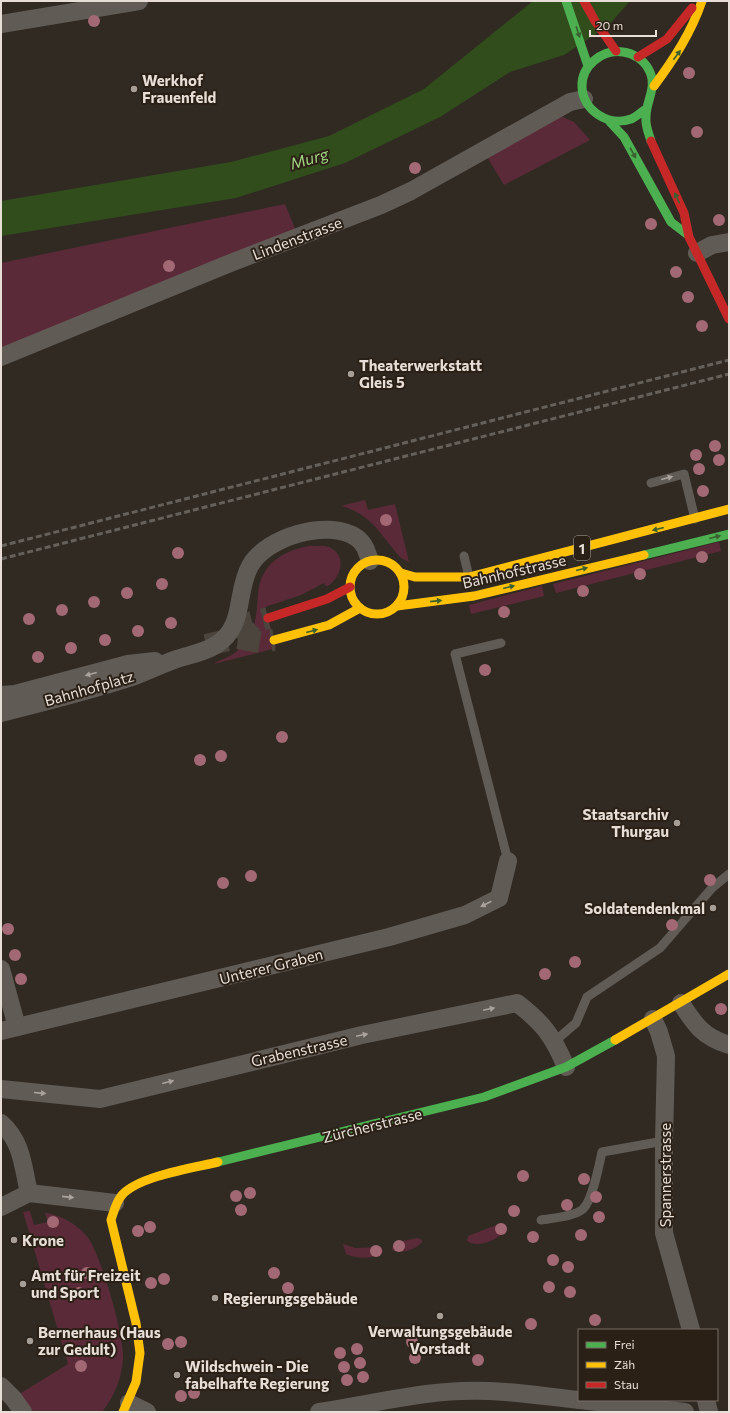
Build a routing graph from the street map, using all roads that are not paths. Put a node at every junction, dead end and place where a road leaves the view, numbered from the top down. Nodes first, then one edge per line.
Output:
1 (139, 1) edge
2 (566, 1) edge
3 (584, 1) edge
4 (699, 1) edge
5 (702, 1) edge
6 (1, 24) edge
7 (614, 48) junction
8 (638, 57) junction
9 (588, 62) junction
10 (654, 86) junction
11 (584, 99) junction
12 (646, 109) junction
13 (610, 122) junction
14 (688, 235) junction
15 (729, 242) edge
16 (697, 253) junction
17 (729, 319) edge
18 (1, 357) edge
19 (651, 483) dead end
20 (729, 509) edge
21 (695, 520) junction
22 (729, 534) edge
23 (464, 556) dead end
24 (370, 561) junction
25 (401, 573) junction
26 (469, 577) junction
27 (350, 587) junction
28 (397, 606) junction
29 (360, 608) junction
30 (268, 618) tunnel mouth
31 (274, 640) tunnel mouth
32 (501, 643) dead end
33 (176, 659) junction
34 (1, 695) edge
35 (1, 713) edge
36 (508, 860) joint
37 (729, 874) edge
38 (1, 969) edge
39 (729, 974) edge
40 (681, 1003) junction
41 (653, 1019) junction
42 (9, 1029) edge
43 (555, 1041) junction
44 (729, 1045) edge
45 (566, 1066) junction
46 (1, 1089) edge
47 (1, 1123) edge
48 (664, 1141) junction
49 (29, 1193) junction
50 (116, 1203) junction
51 (1, 1207) edge
52 (541, 1220) dead end
53 (691, 1329) edge
54 (1, 1386) edge
55 (578, 1400) edge
56 (589, 1401) edge
57 (706, 1401) edge
58 (395, 1406) edge
59 (126, 1407) edge
60 (23, 1412) edge
61 (147, 1412) edge
62 (319, 1412) edge
63 (685, 1412) edge
64 (709, 1412) edge

1 - 6 street
2 -> 9 main road
3 - 7 main road
4 - 8 main road
10 -> 5 main road
7 - 8 main road
7 - 9 main road
8 - 10 main road
9 - 11 main road
10 - 12 main road
11 - 13 main road
11 - 18 street, Lindenstrasse
12 - 13 main road
14 -> 12 main road
13 -> 14 main road
14 - 16 main road
15 - 16 street
16 - 17 main road
19 -> 21 lane
20 - 21 main road, Bahnhofstrasse / 1
21 -> 26 main road, Bahnhofstrasse / 1
28 -> 22 main road, Bahnhofstrasse / 1
23 - 26 lane
24 - 25 main road
24 - 27 main road
24 - 33 street, Bahnhofplatz
25 - 26 main road, Bahnhofstrasse / 1
25 - 28 main road
27 - 29 main road
27 - 30 main road
28 - 29 main road
31 -> 29 main road
32 - 36 lane
33 -> 34 street, Bahnhofplatz
33 - 35 street, Bahnhofplatz
36 -> 42 street, Unterer Graben
37 - 43 lane
38 - 42 street
39 - 40 main road, Zürcherstrasse
40 - 41 main road, Zürcherstrasse
40 - 44 street
41 - 45 main road, Zürcherstrasse
41 - 48 street, Spannerstrasse
43 - 45 street, Grabenstrasse
46 -> 43 street, Grabenstrasse
45 - 50 main road, Zürcherstrasse
47 - 49 street
48 - 52 lane
48 - 53 street, Spannerstrasse
49 -> 50 street
49 - 51 street
50 - 59 main road
54 - 60 street
55 - 58 street
56 - 63 street
57 - 64 street
58 - 62 street
59 - 61 street

